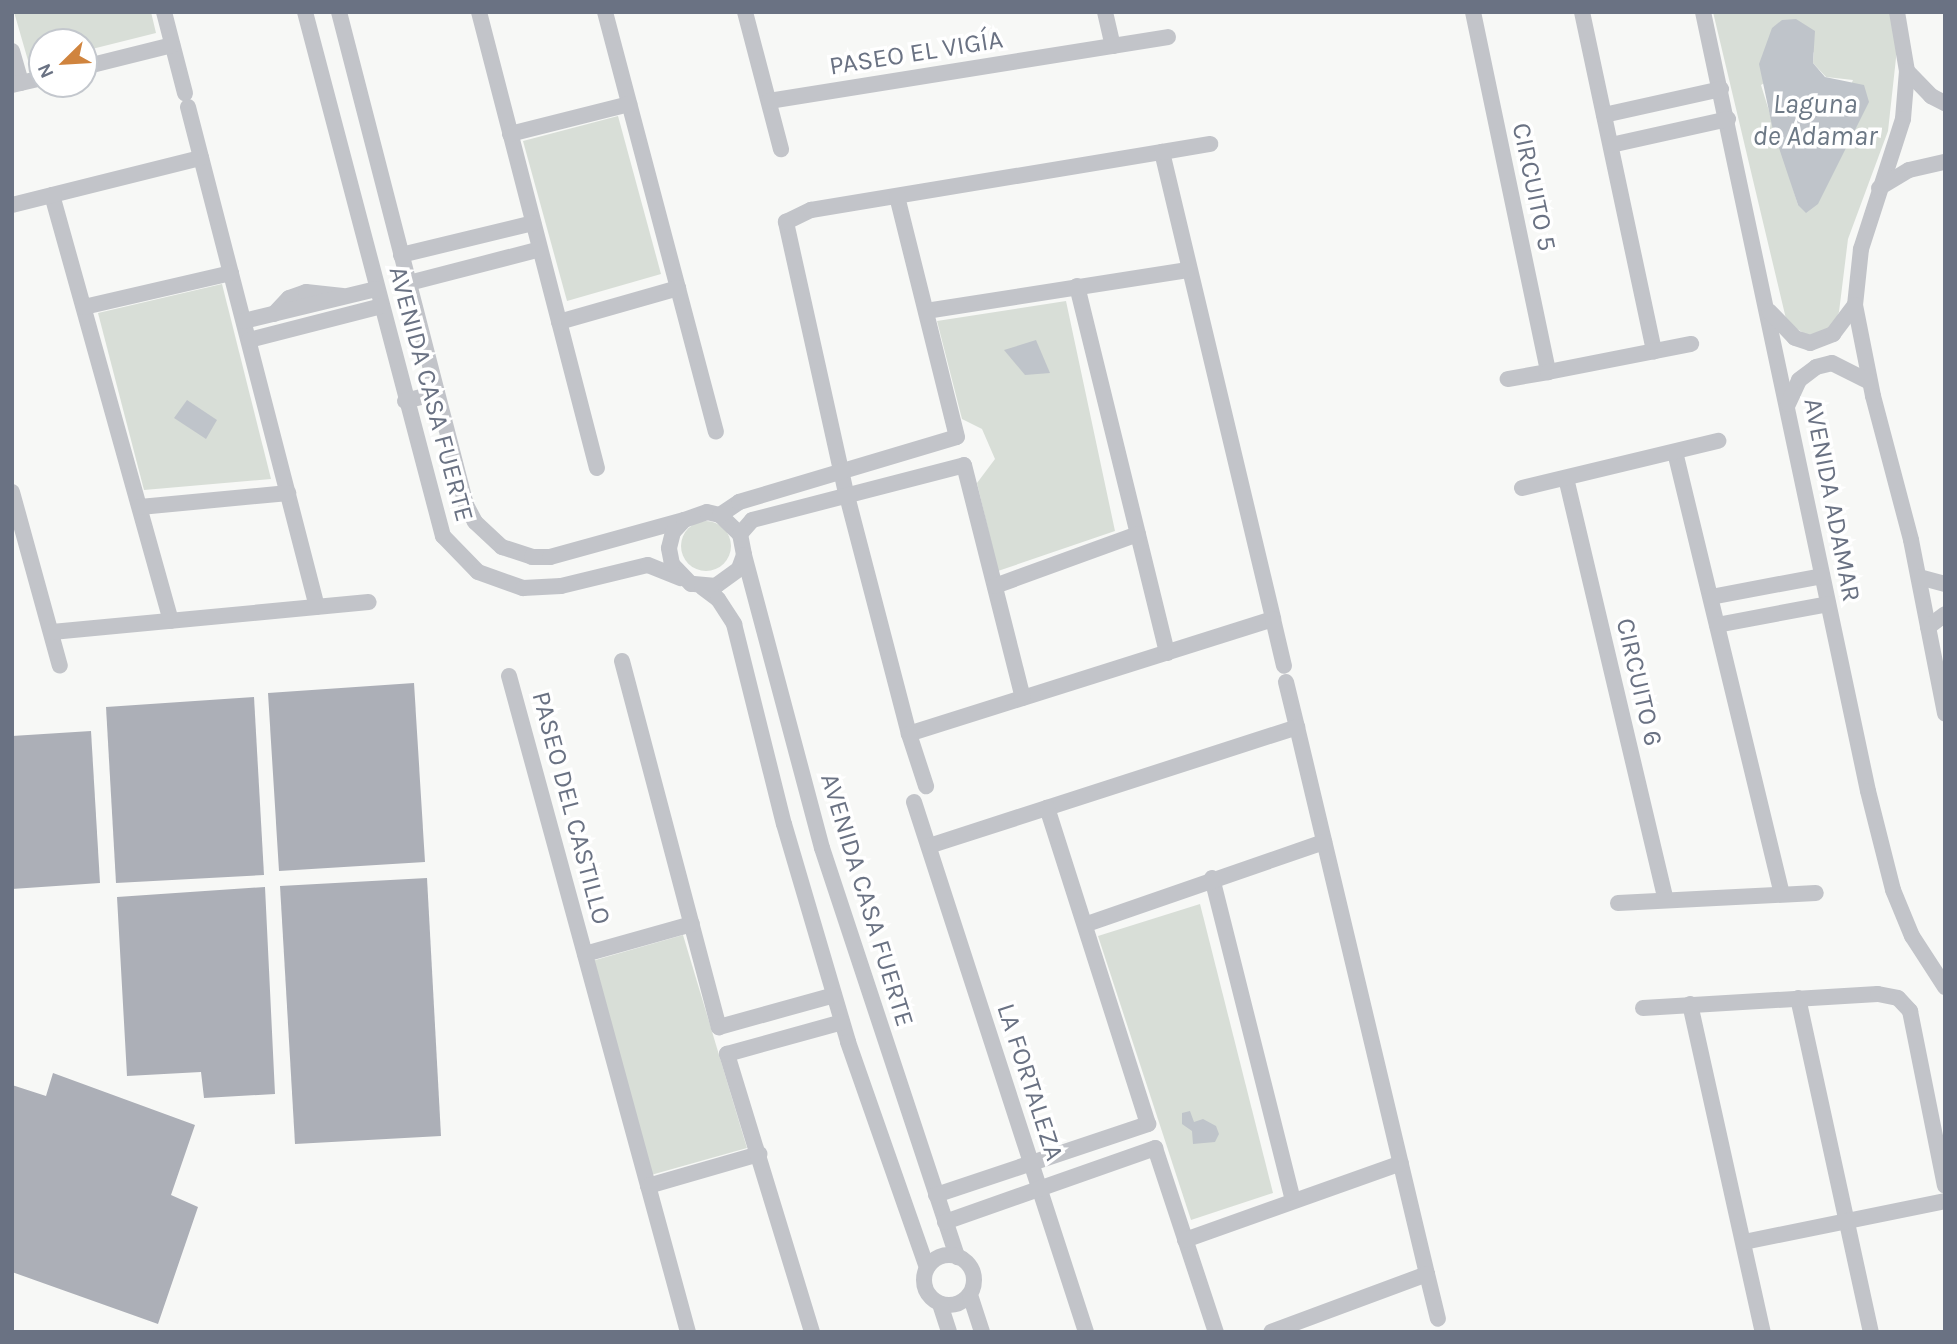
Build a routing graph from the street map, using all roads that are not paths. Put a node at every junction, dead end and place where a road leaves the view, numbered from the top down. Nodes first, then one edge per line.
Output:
1 (164, 12) edge
2 (305, 12) edge
3 (339, 12) edge
4 (479, 12) edge
5 (605, 12) edge
6 (745, 12) edge
7 (1105, 12) edge
8 (1472, 12) edge
9 (1582, 12) edge
10 (1703, 12) edge
11 (1897, 12) edge
12 (1168, 37) dead end
13 (172, 44) junction
14 (1113, 46) junction
15 (12, 51) edge
16 (98, 63) edge
17 (1907, 71) junction
18 (17, 84) edge
19 (1721, 89) junction
20 (769, 101) junction
21 (1945, 103) edge
22 (629, 104) junction
23 (1604, 115) junction
24 (1728, 119) junction
25 (510, 134) junction
26 (1210, 144) dead end
27 (1611, 145) junction
28 (781, 149) dead end
29 (1162, 152) junction
30 (201, 158) junction
31 (1945, 162) edge
32 (1879, 188) junction
33 (52, 195) junction
34 (897, 196) junction
35 (12, 205) edge
36 (533, 223) junction
37 (540, 249) junction
38 (401, 255) junction
39 (1188, 270) junction
40 (231, 273) junction
41 (409, 283) junction
42 (1077, 286) junction
43 (678, 288) junction
44 (376, 289) junction
45 (381, 306) junction
46 (1855, 306) junction
47 (84, 307) junction
48 (1768, 309) junction
49 (926, 311) junction
50 (244, 321) junction
51 (559, 322) junction
52 (248, 340) junction
53 (1691, 344) dead end
54 (1654, 351) junction
55 (1548, 372) junction
56 (1508, 379) dead end
57 (1870, 382) junction
58 (437, 393) junction
59 (405, 401) junction
60 (1788, 404) junction
61 (716, 432) dead end
62 (1718, 441) dead end
63 (1675, 452) junction
64 (597, 468) dead end
65 (842, 470) junction
66 (1566, 478) junction
67 (1522, 488) dead end
68 (12, 492) edge
69 (846, 493) junction
70 (288, 494) junction
71 (139, 507) junction
72 (720, 514) junction
73 (684, 520) junction
74 (740, 534) junction
75 (1138, 534) junction
76 (744, 555) junction
77 (1822, 576) junction
78 (681, 578) junction
79 (1919, 578) junction
80 (1945, 584) edge
81 (995, 586) junction
82 (702, 587) junction
83 (1711, 597) junction
84 (369, 602) dead end
85 (1828, 604) junction
86 (317, 607) junction
87 (1945, 614) edge
88 (1273, 619) junction
89 (172, 621) junction
90 (1717, 625) junction
91 (1928, 627) junction
92 (52, 632) junction
93 (1167, 653) junction
94 (622, 661) dead end
95 (60, 666) dead end
96 (509, 676) dead end
97 (1023, 698) junction
98 (1945, 714) edge
99 (1297, 727) junction
100 (909, 734) junction
101 (926, 786) dead end
102 (914, 802) dead end
103 (1047, 808) junction
104 (1324, 842) junction
105 (929, 846) junction
106 (1212, 878) junction
107 (1782, 893) junction
108 (1816, 893) dead end
109 (1665, 898) junction
110 (1618, 903) dead end
111 (692, 924) junction
112 (1087, 924) junction
113 (585, 954) junction
114 (1945, 986) edge
115 (835, 995) junction
116 (1797, 998) junction
117 (1690, 1004) junction
118 (1643, 1009) dead end
119 (842, 1021) junction
120 (759, 1154) junction
121 (1401, 1163) junction
122 (1031, 1164) junction
123 (648, 1186) junction
124 (1945, 1186) edge
125 (1040, 1191) junction
126 (936, 1195) junction
127 (1293, 1201) junction
128 (1945, 1201) edge
129 (1847, 1220) junction
130 (945, 1222) junction
131 (1185, 1240) junction
132 (1744, 1242) junction
133 (957, 1256) junction
134 (927, 1268) junction
135 (1427, 1274) junction
136 (970, 1296) junction
137 (940, 1304) junction
138 (1438, 1320) dead end
139 (688, 1332) edge
140 (812, 1332) edge
141 (949, 1332) edge
142 (982, 1332) edge
143 (1086, 1332) edge
144 (1216, 1332) edge
145 (1271, 1332) edge
146 (1763, 1332) edge
147 (1871, 1332) edge

1 - 13 street
2 - 44 street, AVENIDA CASA FUERTE
3 - 38 street, AVENIDA CASA FUERTE
4 - 25 street
5 - 22 street
6 - 20 street
7 - 14 street
8 - 55 street, CIRCUITO 5
9 - 23 street
10 - 19 street, AVENIDA ADAMAR
11 - 17 street
12 - 14 street, PASEO EL VIGÍA
13 - 16 street
13 - 30 street
14 - 20 street, PASEO EL VIGÍA
15 - 18 street
17 - 21 street
17 - 32 street
19 - 23 street
19 - 24 street, AVENIDA ADAMAR
20 - 28 street
22 - 25 street
22 - 43 street
23 - 27 street
24 - 27 street
24 - 48 street, AVENIDA ADAMAR
25 - 36 street
26 - 29 street
27 - 54 street
29 - 34 street
29 - 39 street
30 - 33 street
30 - 40 street
31 - 32 street
32 - 46 street
33 - 35 street
33 - 47 street
34 - 49 street
34 - 65 street
36 - 37 street
36 - 38 street
37 - 41 street
37 - 51 street
38 - 41 street, AVENIDA CASA FUERTE
39 - 42 street
39 - 88 street
40 - 47 street
40 - 50 street
41 - 58 street, AVENIDA CASA FUERTE
42 - 49 street
42 - 75 street
43 - 51 street
43 - 61 street
44 - 45 street, AVENIDA CASA FUERTE
44 - 50 street
45 - 52 street
45 - 59 street, AVENIDA CASA FUERTE
46 - 48 street
46 - 57 street
47 - 71 street
48 - 60 street, AVENIDA ADAMAR
49 - 65 street
50 - 52 street
51 - 64 street
52 - 70 street
53 - 54 street
54 - 55 street
55 - 56 street
57 - 60 street
57 - 79 street
58 - 59 street
58 - 73 street, AVENIDA CASA FUERTE
59 - 78 street, AVENIDA CASA FUERTE
60 - 77 street, AVENIDA ADAMAR
62 - 63 street
63 - 66 street
63 - 83 street
65 - 69 street
65 - 72 street
66 - 67 street
66 - 109 street, CIRCUITO 6
68 - 92 street
69 - 74 street
69 - 81 street
69 - 100 street
70 - 71 street
70 - 86 street
71 - 89 street
72 - 73 street
72 - 74 street
73 - 78 street
74 - 76 street
75 - 81 street
75 - 93 street
76 - 82 street
76 - 126 street, AVENIDA CASA FUERTE
77 - 83 street
77 - 85 street, AVENIDA ADAMAR
78 - 82 street
79 - 80 street
79 - 91 street
81 - 97 street
82 - 115 street
83 - 90 street
84 - 86 street
85 - 90 street
85 - 114 street, AVENIDA ADAMAR
86 - 89 street
87 - 91 street
88 - 93 street
88 - 99 street
89 - 92 street
90 - 107 street
91 - 98 street
92 - 95 street
93 - 97 street
94 - 111 street
96 - 113 street, PASEO DEL CASTILLO
97 - 100 street
99 - 103 street
99 - 104 street
100 - 101 street
102 - 105 street, LA FORTALEZA
103 - 105 street
103 - 112 street
104 - 106 street
104 - 121 street
105 - 122 street, LA FORTALEZA
106 - 112 street
106 - 127 street
107 - 108 street
107 - 109 street
109 - 110 street
111 - 113 street, PASEO DEL CASTILLO
111 - 115 street
112 - 122 street
113 - 123 street, PASEO DEL CASTILLO
115 - 119 street
116 - 117 street
116 - 124 street
116 - 129 street
117 - 118 street
117 - 132 street
119 - 120 street
119 - 134 street
120 - 123 street
120 - 140 street
121 - 127 street
121 - 135 street
122 - 125 street, LA FORTALEZA
122 - 126 street
123 - 139 street, PASEO DEL CASTILLO
125 - 130 street
125 - 131 street
125 - 143 street, LA FORTALEZA
126 - 130 street, AVENIDA CASA FUERTE
127 - 131 street
128 - 129 street
129 - 132 street
129 - 147 street
130 - 133 street, AVENIDA CASA FUERTE
131 - 144 street
132 - 146 street
133 - 134 street
133 - 136 street
134 - 137 street
135 - 138 street
135 - 145 street
136 - 137 street
136 - 142 street
137 - 141 street

